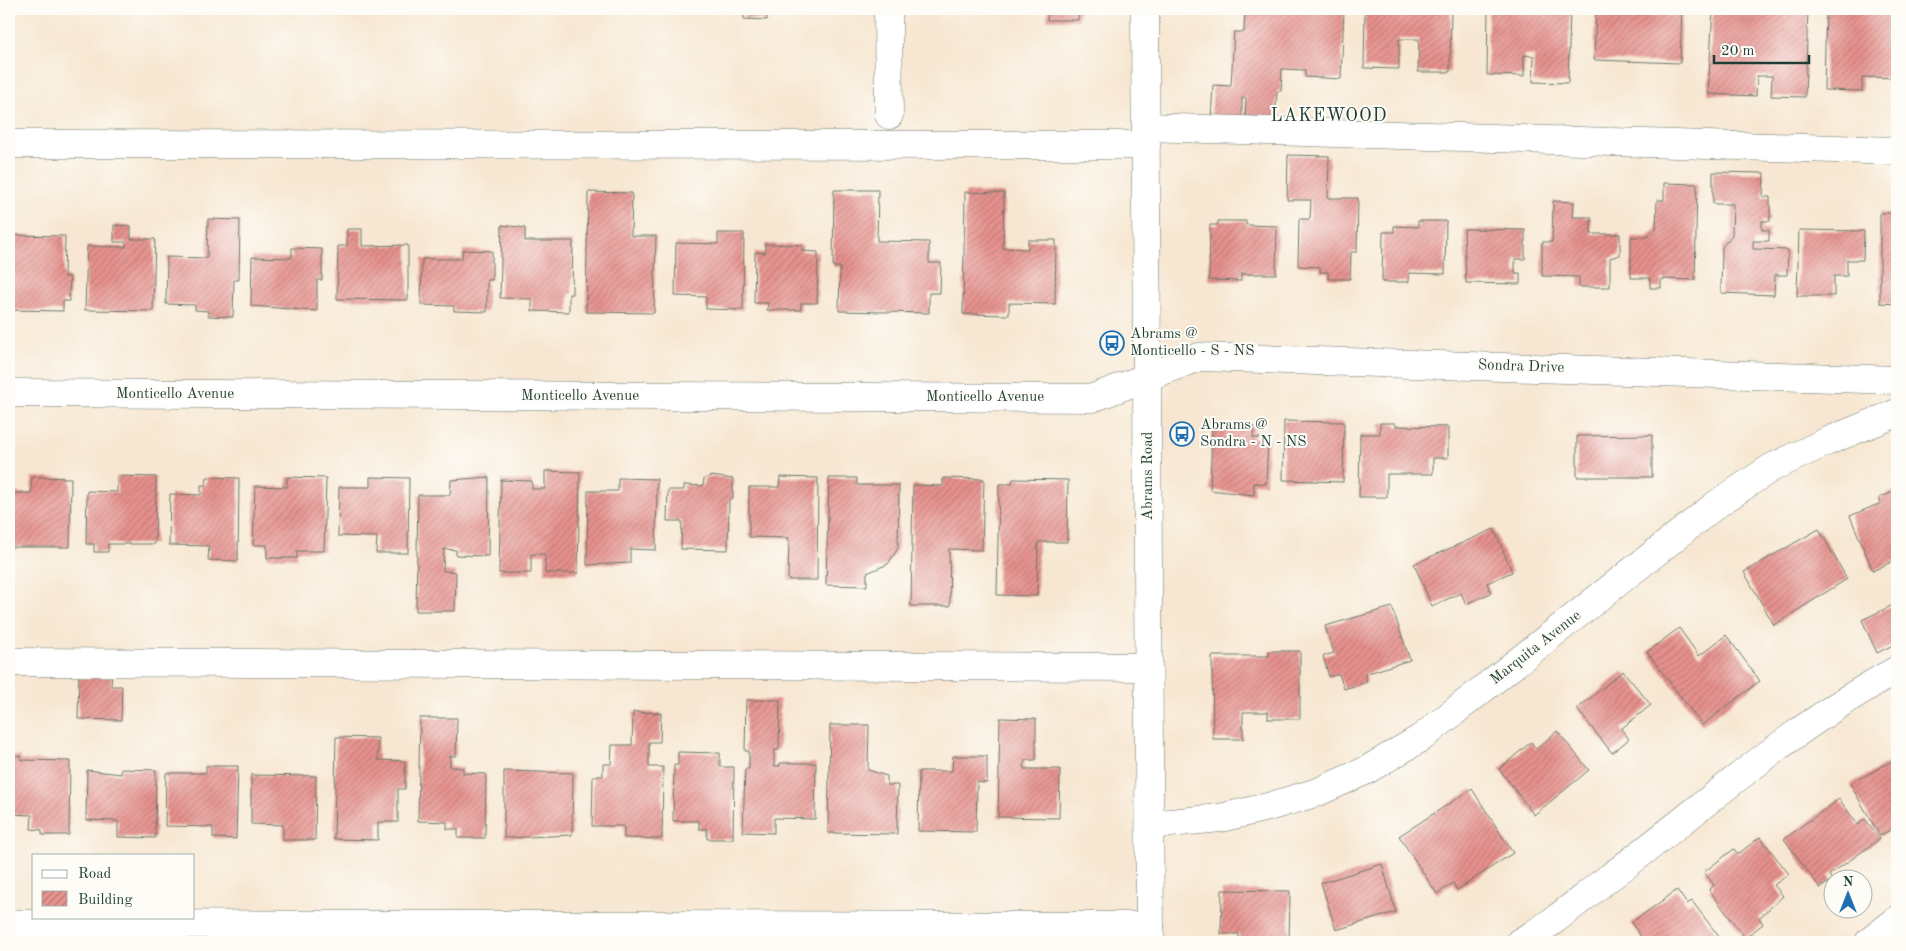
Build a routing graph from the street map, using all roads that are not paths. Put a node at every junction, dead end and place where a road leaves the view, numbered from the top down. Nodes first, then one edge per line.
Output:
1 (888, 9) edge
2 (1145, 9) edge
3 (889, 115) dead end
4 (1146, 136) junction
5 (9, 144) edge
6 (1897, 150) edge
7 (1147, 376) junction
8 (1897, 380) edge
9 (9, 393) edge
10 (1897, 413) edge
11 (9, 662) edge
12 (1148, 668) junction
13 (1897, 670) edge
14 (1150, 825) junction
15 (1897, 920) edge
16 (9, 924) edge
17 (1150, 934) edge
18 (1520, 942) edge
19 (1869, 942) edge

1 - 3 street
2 - 4 street, Abrams Road
4 - 5 street
4 - 6 street
4 - 7 street, Abrams Road
7 - 8 street, Sondra Drive
7 - 9 street, Monticello Avenue
7 - 12 street, Abrams Road
10 - 14 street, Marquita Avenue
11 - 12 street
12 - 14 street, Abrams Road
13 - 18 street
14 - 17 street, Abrams Road
15 - 19 street
16 - 17 street

